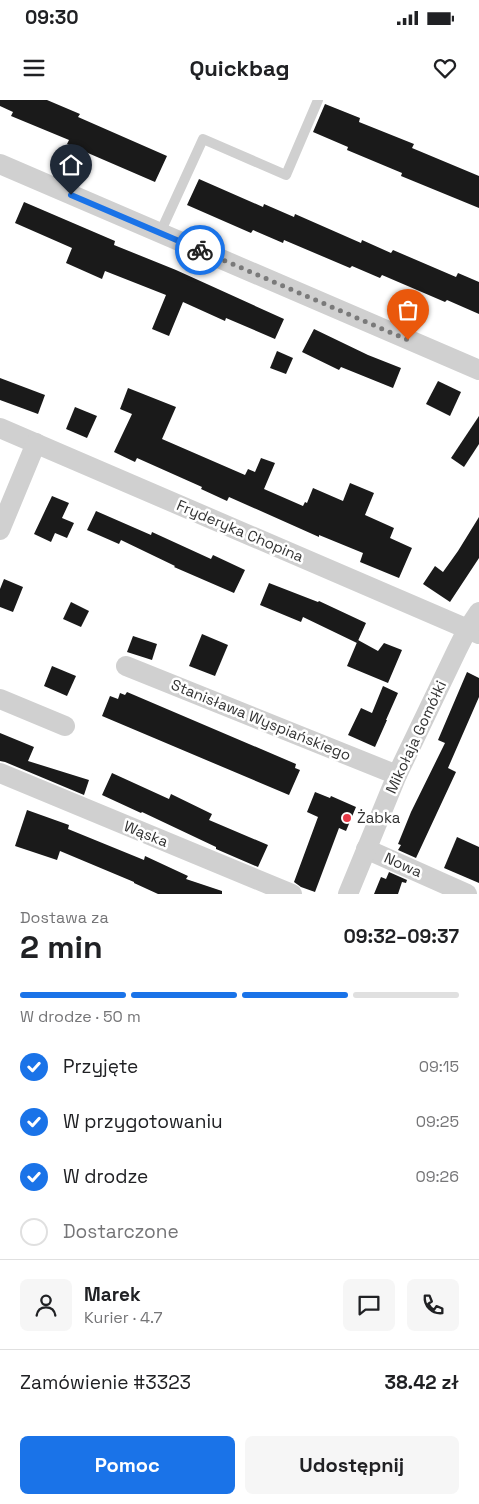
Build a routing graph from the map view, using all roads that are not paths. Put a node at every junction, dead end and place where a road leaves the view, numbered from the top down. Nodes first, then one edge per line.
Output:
1 (318, 100) edge
2 (0, 164) edge
3 (160, 233) junction
4 (479, 370) edge
5 (0, 428) edge
6 (36, 443) junction
7 (0, 530) edge
8 (479, 612) edge
9 (473, 632) edge
10 (126, 666) dead end
11 (0, 699) edge
12 (65, 726) dead end
13 (0, 773) edge
14 (397, 775) junction
15 (366, 849) junction
16 (292, 894) edge
17 (348, 894) edge
18 (467, 894) edge

1 - 3 lane
2 - 3 street
3 - 4 street
5 - 6 street, Fryderyka Chopina
6 - 7 street
6 - 9 street, Fryderyka Chopina
8 - 9 street, Mikołaja Gomółki
9 - 14 street, Mikołaja Gomółki
10 - 14 street, Stanisława Wyspiańskiego
11 - 12 street
13 - 16 street, Wąska
14 - 15 street, Mikołaja Gomółki
15 - 17 street, Mikołaja Gomółki
15 - 18 street, Nowa

